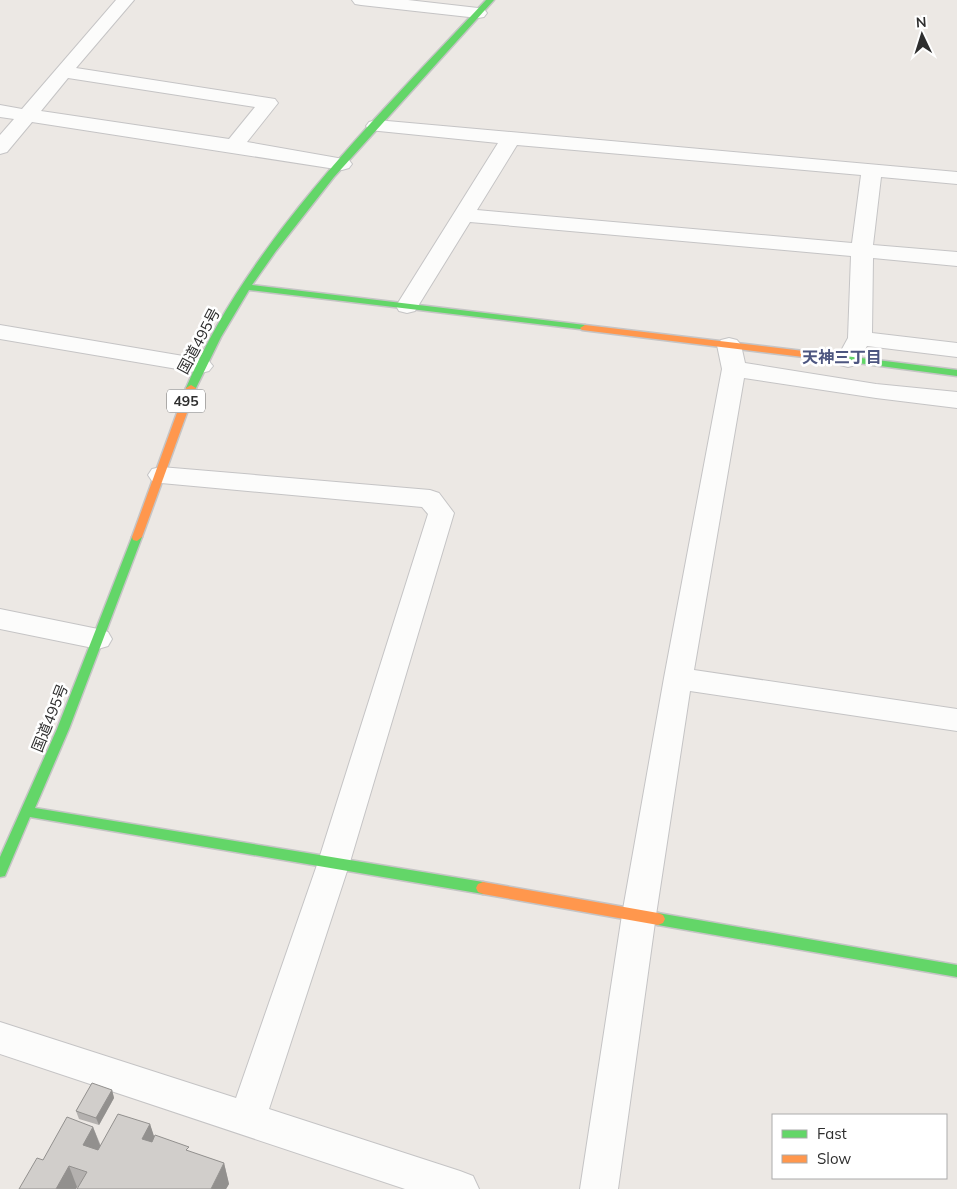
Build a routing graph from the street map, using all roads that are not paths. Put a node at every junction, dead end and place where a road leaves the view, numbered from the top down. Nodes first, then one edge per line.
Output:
1 (125, 0) edge
2 (362, 0) edge
3 (490, 0) edge
4 (478, 13) junction
5 (63, 72) junction
6 (0, 111) edge
7 (27, 115) junction
8 (376, 126) junction
9 (511, 138) junction
10 (234, 146) junction
11 (0, 148) edge
12 (342, 164) junction
13 (872, 170) junction
14 (957, 178) edge
15 (463, 215) junction
16 (862, 251) junction
17 (957, 259) edge
18 (246, 287) junction
19 (407, 306) junction
20 (0, 332) edge
21 (860, 338) junction
22 (957, 350) edge
23 (731, 357) junction
24 (848, 360) junction
25 (201, 366) junction
26 (957, 374) edge
27 (957, 400) edge
28 (162, 475) junction
29 (0, 618) edge
30 (98, 639) junction
31 (678, 678) junction
32 (957, 720) edge
33 (29, 812) junction
34 (334, 862) junction
35 (0, 872) edge
36 (639, 915) junction
37 (957, 971) edge
38 (0, 1038) edge
39 (248, 1120) junction
40 (460, 1189) edge
41 (599, 1189) edge

1 - 5 street
2 - 4 street
3 - 4 main road, 国道495号 / 495
4 - 8 main road, 国道495号 / 495
5 - 7 street
5 - 10 street
6 - 7 street
7 - 10 street
7 - 11 street
8 - 9 street
8 - 12 main road, 国道495号 / 495
9 - 13 street
9 - 15 street
10 - 12 street
12 - 18 main road, 国道495号 / 495
13 - 14 street
13 - 16 street
15 - 16 street
15 - 19 street
16 - 17 street
16 - 21 street
18 - 19 main road
18 - 25 main road, 国道495号 / 495
19 - 23 main road
20 - 25 street
21 - 22 street
21 - 24 street
23 - 24 main road
23 - 27 street
23 - 31 street
24 - 26 main road
25 - 28 main road, 国道495号 / 495
28 - 30 main road, 国道495号 / 495
28 - 34 street
29 - 30 street
30 - 33 main road, 国道495号 / 495
31 - 32 street
31 - 36 street
33 - 34 main road
33 - 35 main road, 国道495号 / 495
34 - 36 main road
34 - 39 street
36 - 37 main road
36 - 41 street
38 - 39 street
39 - 40 street

